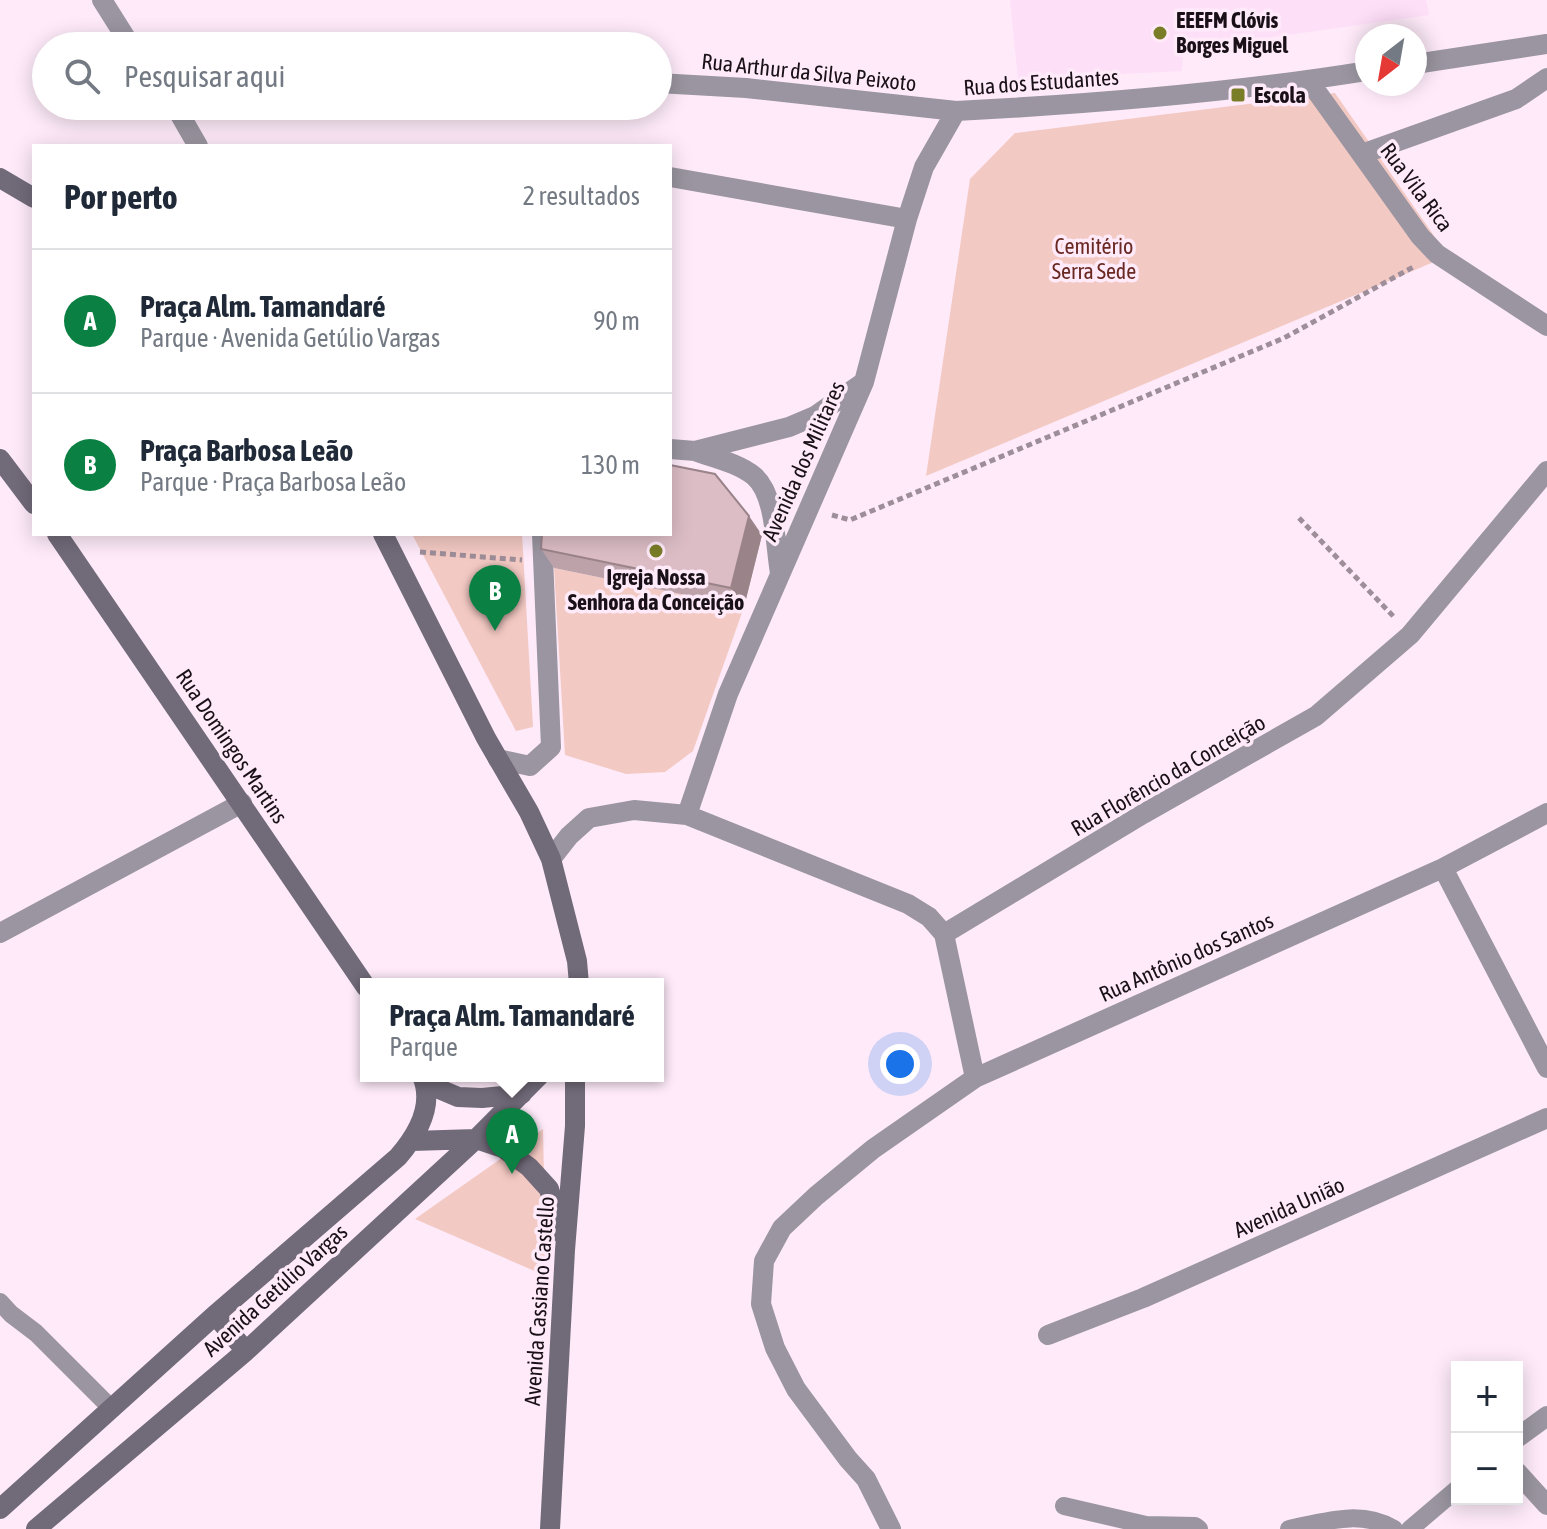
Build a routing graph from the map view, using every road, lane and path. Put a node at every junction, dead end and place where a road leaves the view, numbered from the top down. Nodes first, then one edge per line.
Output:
1 (102, 0) edge
2 (122, 32) edge
3 (1547, 44) edge
4 (1427, 62) edge
5 (1355, 73) edge
6 (1547, 78) edge
7 (1309, 81) junction
8 (672, 84) edge
9 (956, 111) junction
10 (183, 120) edge
11 (197, 144) edge
12 (1362, 154) junction
13 (672, 177) edge
14 (0, 178) edge
15 (32, 197) edge
16 (907, 219) junction
17 (1437, 254) junction
18 (1547, 326) edge
19 (864, 382) junction
20 (672, 449) edge
21 (695, 451) junction
22 (0, 459) edge
23 (1547, 471) edge
24 (32, 501) edge
25 (808, 509) junction
26 (1299, 518) dead end
27 (58, 536) edge
28 (542, 536) edge
29 (387, 542) edge
30 (543, 561) junction
31 (780, 573) junction
32 (1410, 635) junction
33 (498, 759) junction
34 (242, 803) junction
35 (1547, 813) edge
36 (687, 815) junction
37 (551, 859) junction
38 (1443, 868) junction
39 (0, 933) edge
40 (944, 934) junction
41 (360, 978) edge
42 (578, 978) edge
43 (1547, 1068) edge
44 (975, 1078) junction
45 (423, 1082) edge
46 (429, 1082) edge
47 (533, 1082) edge
48 (575, 1082) edge
49 (522, 1094) junction
50 (1547, 1118) edge
51 (476, 1139) junction
52 (412, 1141) junction
53 (565, 1250) junction
54 (0, 1302) edge
55 (215, 1315) junction
56 (1048, 1335) dead end
57 (246, 1351) junction
58 (112, 1409) junction
59 (1547, 1416) edge
60 (1523, 1434) edge
61 (1523, 1479) edge
62 (1451, 1494) edge
63 (1547, 1505) edge
64 (1064, 1506) dead end
65 (0, 1509) edge
66 (36, 1529) edge
67 (550, 1529) edge
68 (891, 1529) edge
69 (1199, 1529) edge
70 (1289, 1529) edge
71 (1394, 1529) edge
72 (1410, 1529) edge

1 - 2 street
3 - 4 street
5 - 7 street, Rua dos Estudantes
6 - 12 street
7 - 9 street, Rua dos Estudantes
7 - 12 street, Rua Vila Rica
8 - 9 street, Rua Arthur da Silva Peixoto
9 - 16 street, Rua dos Estudantes
10 - 11 street
12 - 17 street, Rua Vila Rica
13 - 16 street
14 - 15 street
16 - 19 street, Rua dos Estudantes
17 - 18 street, Rua Vila Rica
17 - 25 path
19 - 21 street, Avenida dos Militares
19 - 25 street, Avenida dos Militares
20 - 21 street, Avenida dos Militares
21 - 31 street
22 - 24 street
23 - 32 street, Rua Florêncio da Conceição
25 - 31 street, Avenida dos Militares
26 - 32 path
27 - 34 street, Rua Domingos Martins
28 - 30 street
29 - 30 path
29 - 33 street
30 - 33 street
31 - 36 street, Avenida dos Militares
32 - 40 street, Rua Florêncio da Conceição
33 - 37 street
34 - 39 street
34 - 41 street, Rua Domingos Martins
35 - 38 street, Rua Antônio dos Santos
36 - 37 street
36 - 40 street
37 - 42 street
38 - 43 street
38 - 44 street, Rua Antônio dos Santos
40 - 44 street
44 - 68 street, Rua Antônio dos Santos
45 - 52 street, Avenida Getúlio Vargas
46 - 49 street
47 - 49 street, Avenida Getúlio Vargas
48 - 53 street, Avenida Cassiano Castello
49 - 51 street, Avenida Getúlio Vargas
50 - 56 street, Avenida União
51 - 52 street
51 - 53 street
51 - 57 street, Avenida Getúlio Vargas
52 - 55 street, Avenida Getúlio Vargas
53 - 67 street, Avenida Cassiano Castello
54 - 58 lane
55 - 57 street
55 - 58 street, Avenida Getúlio Vargas
57 - 66 street, Avenida Getúlio Vargas
58 - 65 street, Avenida Getúlio Vargas
59 - 60 street
61 - 63 street
62 - 72 lane
64 - 69 lane
70 - 71 lane

